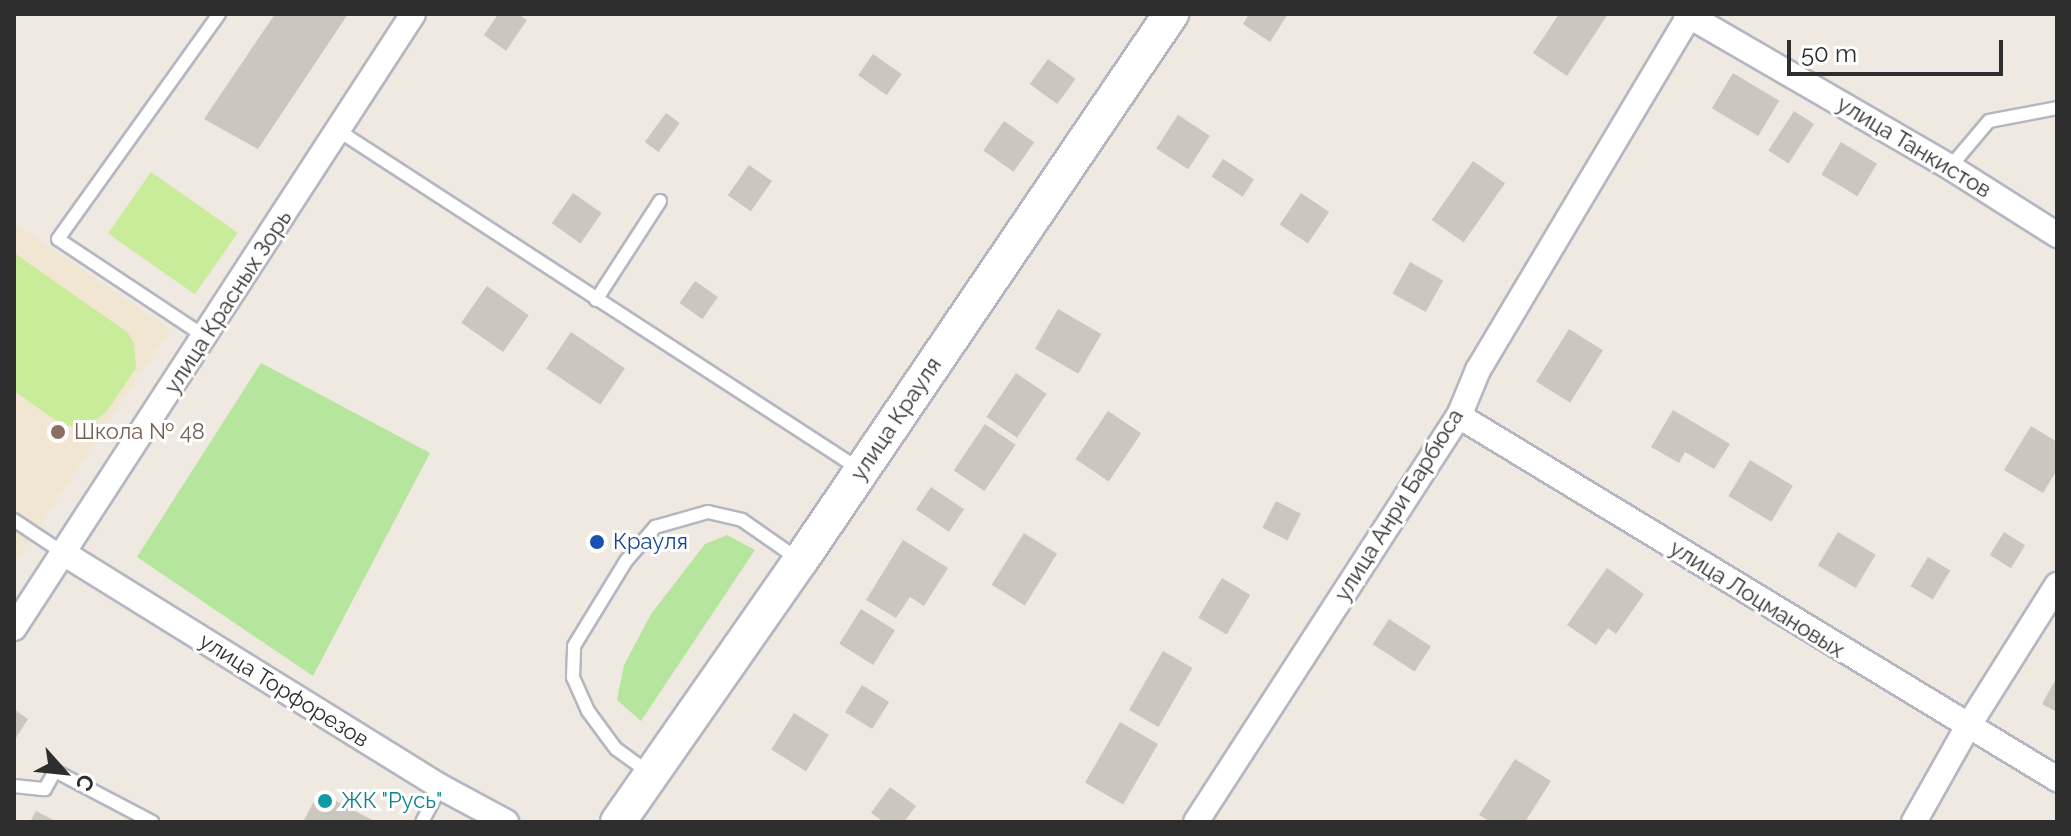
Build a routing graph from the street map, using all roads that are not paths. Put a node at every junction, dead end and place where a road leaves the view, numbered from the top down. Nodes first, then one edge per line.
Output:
1 (219, 14) edge
2 (413, 14) edge
3 (1171, 14) edge
4 (1689, 15) edge
5 (2057, 108) edge
6 (339, 131) junction
7 (1950, 167) junction
8 (660, 201) dead end
9 (2057, 235) edge
10 (596, 300) junction
11 (204, 336) junction
12 (1459, 416) junction
13 (861, 471) junction
14 (14, 520) edge
15 (65, 554) junction
16 (801, 560) junction
17 (2057, 585) edge
18 (14, 628) edge
19 (1967, 728) junction
20 (650, 773) junction
21 (2057, 779) edge
22 (14, 786) edge
23 (441, 787) junction
24 (152, 822) edge
25 (422, 822) edge
26 (506, 822) edge
27 (618, 822) edge
28 (1196, 822) edge
29 (1914, 822) edge

1 - 11 lane
2 - 6 street, улица Красных Зорь
3 - 13 street, улица Крауля
4 - 7 street, улица Танкистов
4 - 12 street, улица Анри Барбюса
5 - 7 lane
6 - 10 lane
6 - 11 street, улица Красных Зорь
7 - 9 street, улица Танкистов
8 - 10 lane
10 - 13 lane
11 - 15 street, улица Красных Зорь
12 - 19 street, улица Лоцмановых
12 - 28 street, улица Анри Барбюса
13 - 16 street, улица Крауля
14 - 15 lane
15 - 18 street, улица Красных Зорь
15 - 23 street, улица Торфорезов
16 - 20 street, улица Крауля
16 - 20 lane
17 - 19 street
19 - 21 street, улица Лоцмановых
19 - 29 street
20 - 27 street, улица Крауля
22 - 24 lane
23 - 25 lane
23 - 26 street, улица Торфорезов

